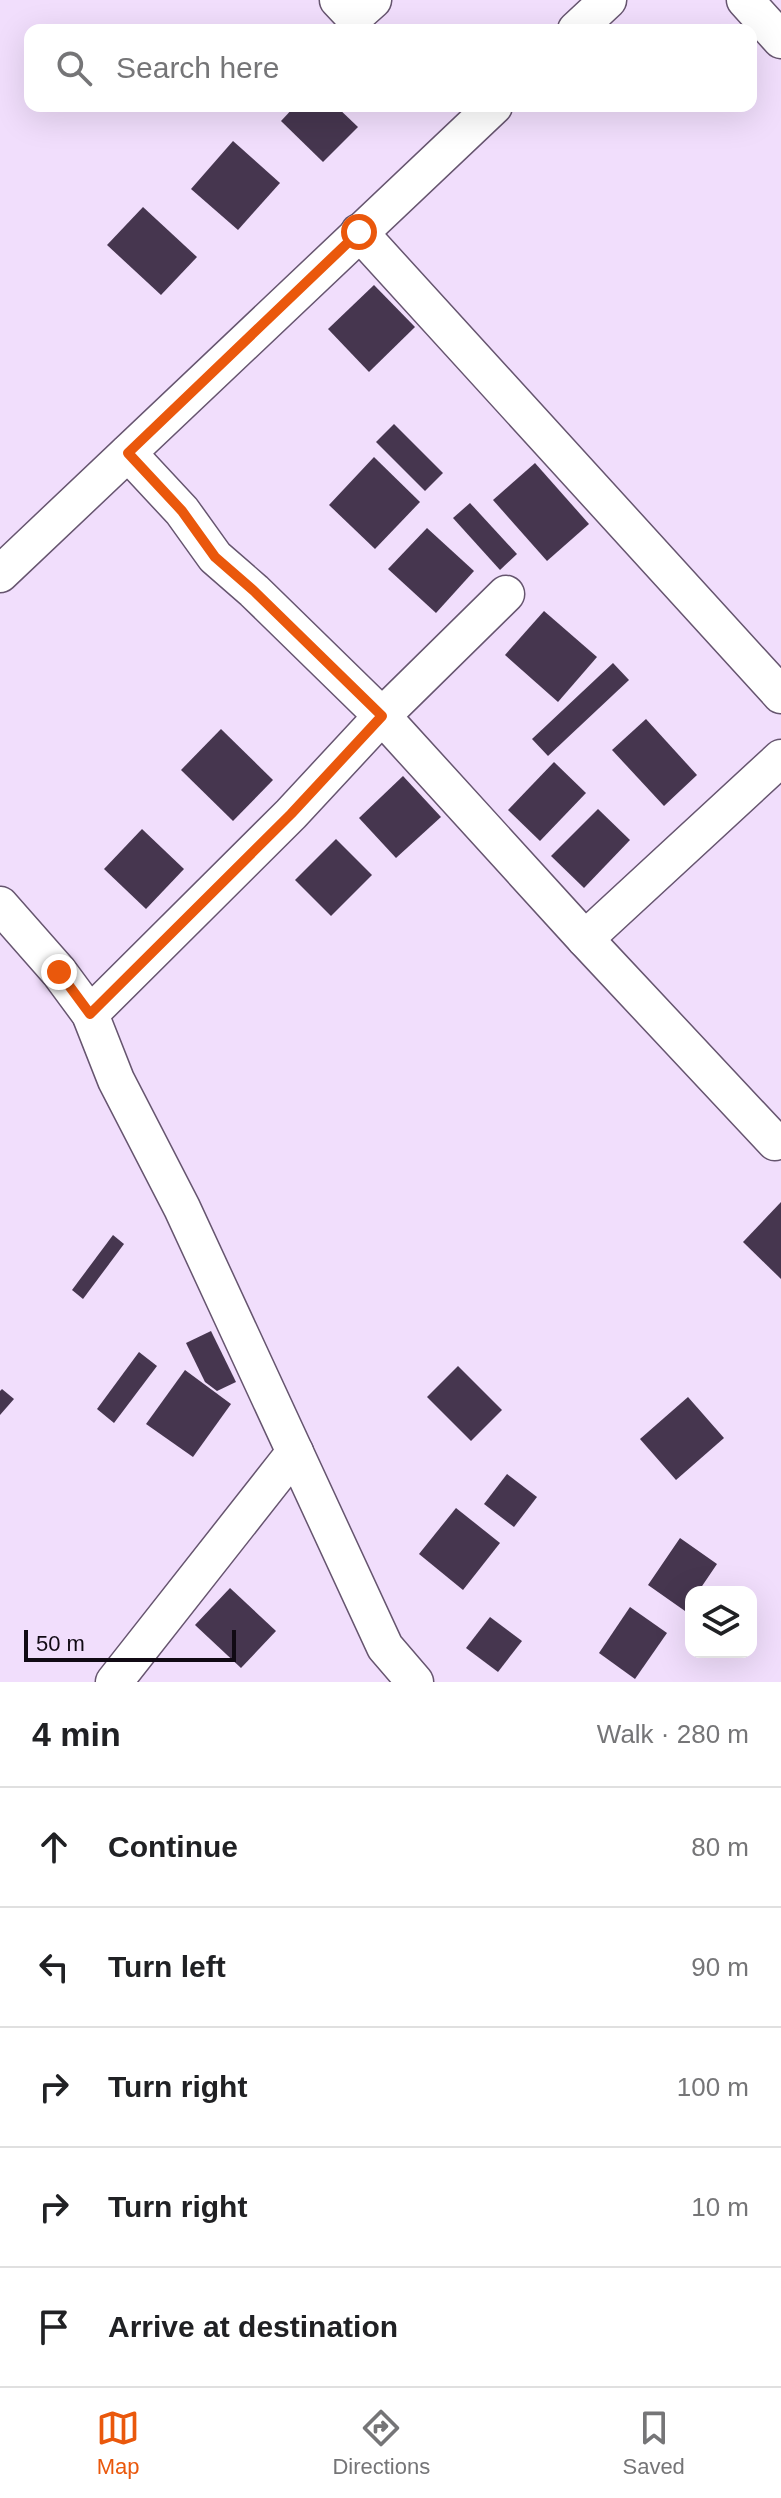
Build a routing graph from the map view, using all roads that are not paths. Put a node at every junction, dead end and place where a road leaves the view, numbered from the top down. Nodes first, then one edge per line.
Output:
1 (338, 0) edge
2 (373, 0) edge
3 (608, 0) edge
4 (745, 0) edge
5 (582, 24) edge
6 (781, 40) edge
7 (488, 112) edge
8 (359, 232) junction
9 (128, 453) junction
10 (0, 574) edge
11 (506, 594) dead end
12 (781, 695) edge
13 (382, 716) junction
14 (781, 758) edge
15 (0, 905) edge
16 (585, 939) junction
17 (90, 1014) junction
18 (775, 1142) dead end
19 (295, 1452) junction
20 (114, 1682) edge
21 (415, 1682) edge

1 - 2 street
3 - 5 street
4 - 6 street
7 - 8 street
8 - 9 street
8 - 12 street
9 - 10 street
9 - 13 street
11 - 13 street
13 - 16 street
13 - 17 street
14 - 16 street
15 - 17 street
16 - 18 street
17 - 19 street
19 - 20 street
19 - 21 street

